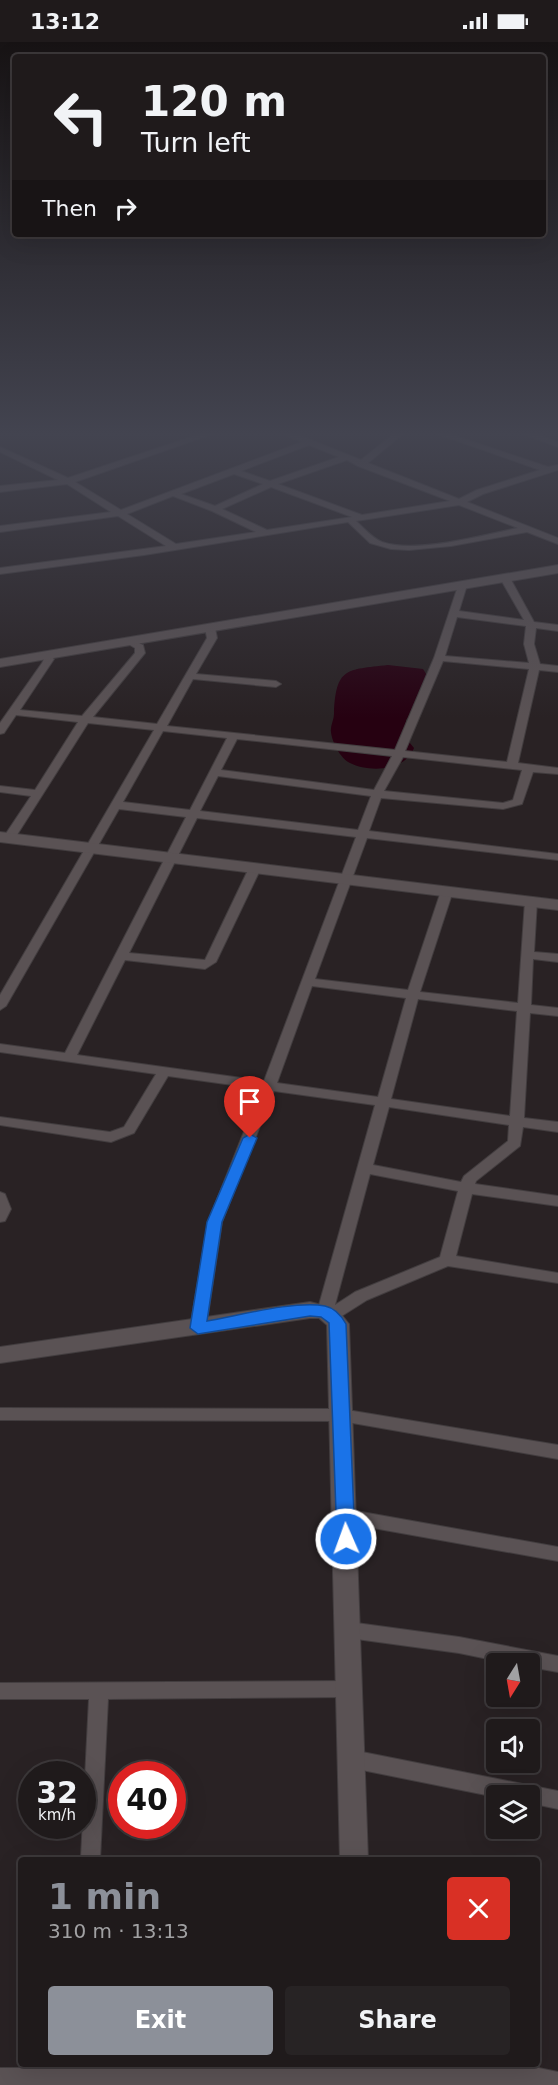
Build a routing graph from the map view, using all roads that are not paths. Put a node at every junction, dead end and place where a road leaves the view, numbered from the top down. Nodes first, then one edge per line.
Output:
1 (143, 527) edge
2 (256, 527) edge
3 (296, 527) edge
4 (358, 527) edge
5 (523, 527) edge
6 (527, 529) junction
7 (266, 532) junction
8 (558, 541) edge
9 (174, 547) junction
10 (558, 569) edge
11 (0, 571) edge
12 (505, 578) junction
13 (462, 585) junction
14 (452, 613) junction
15 (531, 625) junction
16 (210, 628) junction
17 (558, 628) edge
18 (128, 641) junction
19 (46, 655) junction
20 (440, 658) junction
21 (0, 663) edge
22 (535, 666) junction
23 (558, 669) edge
24 (190, 676) junction
25 (276, 684) dead end
26 (13, 712) junction
27 (85, 720) junction
28 (159, 728) junction
29 (0, 731) edge
30 (233, 736) junction
31 (399, 754) junction
32 (512, 766) junction
33 (529, 767) junction
34 (558, 771) edge
35 (214, 772) junction
36 (0, 789) edge
37 (36, 793) junction
38 (377, 794) junction
39 (117, 805) junction
40 (193, 813) junction
41 (363, 833) junction
42 (4, 837) edge
43 (92, 848) junction
44 (173, 858) junction
45 (558, 858) edge
46 (255, 868) junction
47 (345, 879) junction
48 (447, 891) junction
49 (531, 901) junction
50 (558, 905) edge
51 (527, 955) junction
52 (121, 956) junction
53 (558, 958) edge
54 (307, 982) junction
55 (413, 994) junction
56 (0, 1006) edge
57 (524, 1006) junction
58 (558, 1012) edge
59 (0, 1048) edge
60 (69, 1058) junction
61 (164, 1072) junction
62 (269, 1086) junction
63 (382, 1102) junction
64 (0, 1121) edge
65 (519, 1122) junction
66 (558, 1127) edge
67 (364, 1168) junction
68 (467, 1188) junction
69 (0, 1197) edge
70 (558, 1201) edge
71 (0, 1217) edge
72 (447, 1260) junction
73 (558, 1278) edge
74 (328, 1313) junction
75 (198, 1328) junction
76 (0, 1355) edge
77 (0, 1414) edge
78 (341, 1415) junction
79 (558, 1452) edge
80 (345, 1516) junction
81 (558, 1554) edge
82 (349, 1630) junction
83 (558, 1664) edge
84 (351, 1689) junction
85 (99, 1690) junction
86 (0, 1691) edge
87 (352, 1759) junction
88 (558, 1800) edge
89 (91, 1857) dead end
90 (354, 1857) edge
91 (358, 2075) edge
92 (0, 2079) edge
93 (112, 2082) edge
94 (558, 2083) edge

1 - 9 street
2 - 7 street
3 - 7 street
4 - 6 street
5 - 6 street
6 - 8 street
7 - 9 street
9 - 11 street
10 - 12 street
12 - 13 street
12 - 15 street
13 - 14 street
13 - 16 street
14 - 15 street
14 - 20 street
15 - 17 street
15 - 22 street
16 - 18 street
16 - 24 street
18 - 19 street
18 - 27 street
19 - 21 street
19 - 26 street
20 - 22 street
20 - 31 street
22 - 23 street
22 - 32 street
24 - 25 street
24 - 28 street
26 - 27 street
26 - 29 street
27 - 28 street
27 - 37 street
28 - 30 street
28 - 39 street
30 - 31 street
30 - 35 street
31 - 32 street
31 - 38 street
32 - 33 street
33 - 34 street
33 - 38 street
35 - 38 street
35 - 40 street
36 - 37 street
37 - 42 street
38 - 41 street
39 - 40 street
39 - 43 street
40 - 41 street
40 - 44 street
41 - 45 street
41 - 47 street
42 - 43 street
43 - 44 street
43 - 56 street
44 - 46 street
44 - 52 street
46 - 47 street
46 - 52 street
47 - 48 street
47 - 54 street
48 - 49 street
48 - 55 street
49 - 50 street
49 - 51 street
51 - 53 street
51 - 57 street
52 - 60 street
54 - 55 street
54 - 62 street
55 - 57 street
55 - 63 street
57 - 58 street
57 - 65 street
59 - 60 street
60 - 61 street
61 - 62 street
61 - 64 street
62 - 63 street
62 - 75 street
63 - 65 street
63 - 67 street
65 - 66 street
65 - 68 street
67 - 68 street
67 - 74 street
68 - 70 street
68 - 72 street
69 - 71 street
72 - 73 street
72 - 74 street
74 - 75 street
74 - 78 street
75 - 76 street
77 - 78 street
78 - 79 street
78 - 80 street
80 - 81 street
80 - 82 street
82 - 83 street
82 - 84 street
84 - 85 street
84 - 87 street
85 - 86 street
85 - 89 street
87 - 88 street
87 - 90 street
91 - 93 street
91 - 94 street
92 - 93 street

